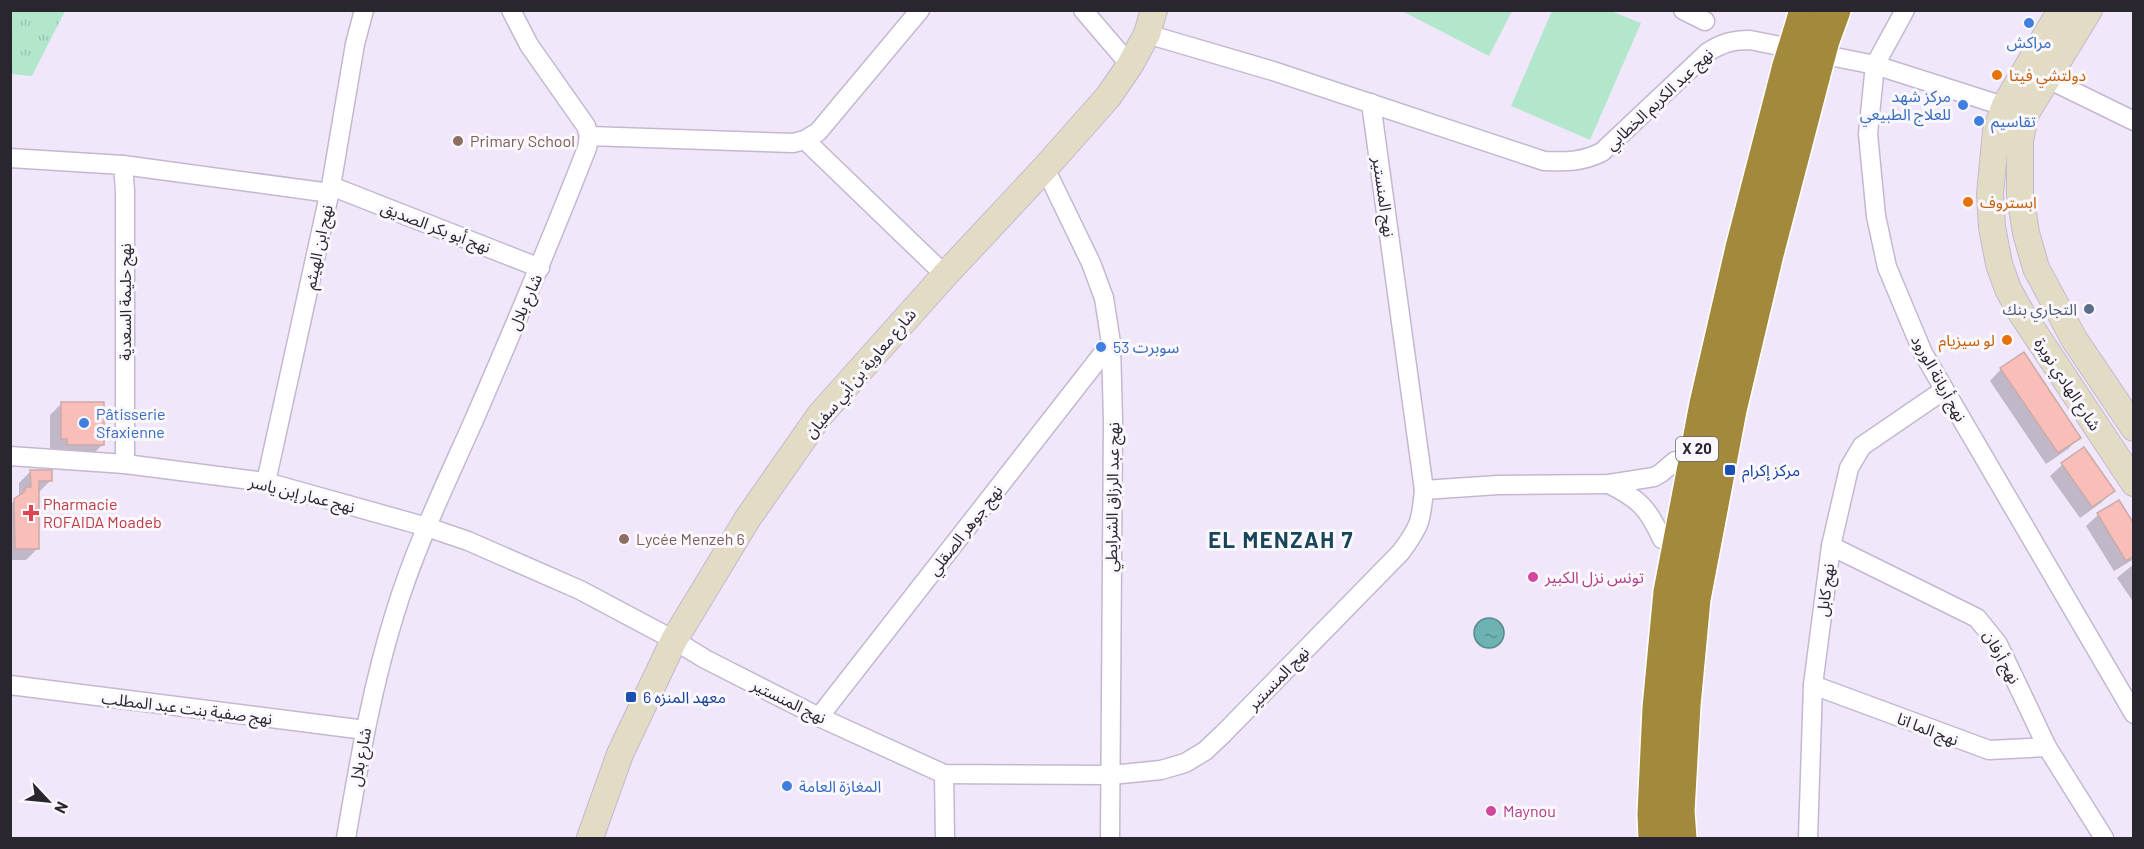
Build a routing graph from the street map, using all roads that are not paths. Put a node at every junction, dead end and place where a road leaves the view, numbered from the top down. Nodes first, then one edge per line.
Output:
1 (364, 10) edge
2 (511, 10) edge
3 (920, 10) edge
4 (1083, 10) edge
5 (1683, 10) edge
6 (1905, 10) edge
7 (2061, 10) edge
8 (2089, 10) edge
9 (1705, 21) dead end
10 (1150, 22) edge
11 (1815, 24) edge
12 (1130, 65) junction
13 (1875, 65) junction
14 (1801, 70) junction
15 (2046, 78) junction
16 (1371, 103) junction
17 (2015, 110) junction
18 (2133, 121) edge
19 (589, 136) junction
20 (806, 140) junction
21 (10, 158) edge
22 (123, 165) junction
23 (1046, 168) junction
24 (330, 190) junction
25 (1742, 248) junction
26 (540, 267) junction
27 (945, 274) junction
28 (1111, 343) junction
29 (1944, 390) junction
30 (2133, 428) edge
31 (10, 456) edge
32 (1675, 461) junction
33 (125, 464) junction
34 (266, 483) junction
35 (2133, 483) edge
36 (1609, 484) junction
37 (1424, 490) junction
38 (427, 527) junction
39 (1662, 539) junction
40 (1831, 546) junction
41 (674, 640) junction
42 (10, 685) edge
43 (1813, 685) junction
44 (2133, 714) edge
45 (819, 717) junction
46 (365, 730) junction
47 (2047, 747) junction
48 (944, 774) junction
49 (1111, 775) junction
50 (346, 838) edge
51 (590, 838) edge
52 (945, 838) edge
53 (1110, 838) edge
54 (1648, 838) edge
55 (1655, 838) edge
56 (1680, 838) edge
57 (1808, 838) edge
58 (2104, 838) edge

1 - 24 street, نهج ابن الهيثم
2 - 19 street
3 - 20 street
4 - 12 street
5 - 9 street
6 - 13 street, نهج أريانة الورود
7 - 17 main road, شارع الهادي نويرة
8 - 15 main road, شارع الهادي نويرة
10 - 12 main road, شارع معاوية بن أبي سفيان
10 - 16 street, نهج عبد الكريم الخطابي
11 - 14 highway, X 20, bridge
12 - 23 main road, شارع معاوية بن أبي سفيان
13 - 16 street, نهج عبد الكريم الخطابي
13 - 17 street, نهج عبد الكريم الخطابي
13 - 29 street, نهج أريانة الورود
14 - 25 highway, X 20
14 - 56 highway, X 20
15 - 17 main road, شارع الهادي نويرة
15 - 18 street
16 - 37 street, نهج المنستير
17 - 30 main road, شارع الهادي نويرة
17 - 35 main road, شارع الهادي نويرة
19 - 20 street
19 - 26 street, شارع بلال
20 - 27 street
21 - 22 street
22 - 24 street, نهج أبو بكر الصديق
22 - 33 street, نهج حليمة السعدية
23 - 27 main road, شارع معاوية بن أبي سفيان
23 - 28 street, نهج عبد الرزاق الشرايطي
24 - 26 street, نهج أبو بكر الصديق
24 - 34 street, نهج ابن الهيثم
25 - 32 highway
25 - 55 highway, X 20
26 - 38 street, شارع بلال
27 - 41 main road, شارع معاوية بن أبي سفيان
28 - 45 street, نهج جوهر الصقلي
28 - 49 street, نهج عبد الرزاق الشرايطي
29 - 40 street, نهج كابل
29 - 44 street, نهج أريانة الورود
31 - 33 street, نهج عمار إبن ياسر
32 - 36 street
32 - 39 highway
33 - 34 street, نهج عمار إبن ياسر
34 - 38 street, نهج عمار إبن ياسر
36 - 37 street
36 - 39 street
37 - 49 street, نهج المنستير
38 - 41 street, نهج عمار إبن ياسر
38 - 46 street, شارع بلال
39 - 54 highway
40 - 43 street, نهج كابل
40 - 47 street, نهج أرفان
41 - 45 street, نهج المنستير
41 - 51 main road, شارع معاوية بن أبي سفيان
42 - 46 street, نهج صفية بنت عبد المطلب
43 - 47 street, نهج الما اتا
43 - 57 street, نهج كابل
45 - 48 street, نهج المنستير
46 - 50 street, شارع بلال
47 - 58 street, نهج أرفان
48 - 49 street, نهج المنستير
48 - 52 street
49 - 53 street, نهج عبد الرزاق الشرايطي

